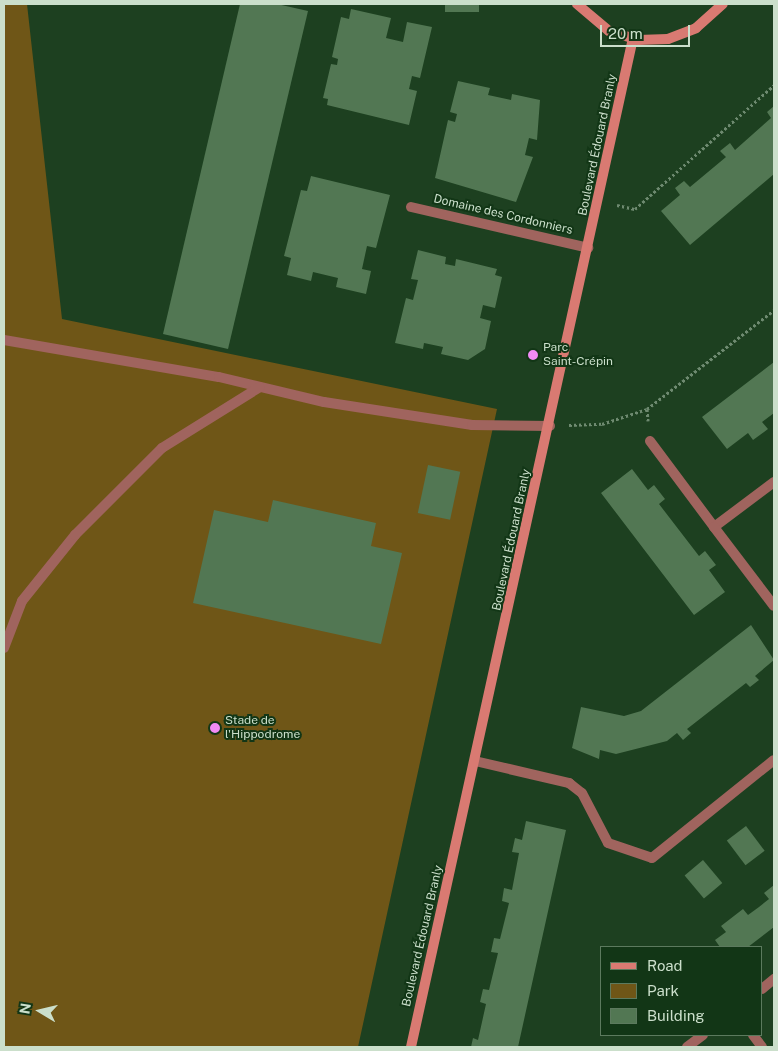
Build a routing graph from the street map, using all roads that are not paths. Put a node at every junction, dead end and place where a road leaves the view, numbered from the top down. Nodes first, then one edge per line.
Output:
1 (577, 4) edge
2 (723, 4) edge
3 (633, 38) junction
4 (411, 207) dead end
5 (588, 248) junction
6 (4, 340) edge
7 (260, 387) junction
8 (550, 426) junction
9 (650, 441) dead end
10 (774, 482) edge
11 (714, 527) junction
12 (774, 606) edge
13 (4, 648) edge
14 (774, 760) edge
15 (475, 761) junction
16 (774, 979) edge
17 (763, 987) edge
18 (702, 1036) edge
19 (754, 1036) edge
20 (411, 1047) edge
21 (687, 1047) edge
22 (762, 1047) edge

1 - 3 street
2 - 3 street
3 - 5 street, Boulevard Édouard Branly
4 - 5 street, Domaine des Cordonniers
5 - 8 street, Boulevard Édouard Branly
6 - 7 street
7 - 8 street
7 - 13 street
8 - 15 street, Boulevard Édouard Branly
9 - 11 street
10 - 11 street
11 - 12 street
14 - 15 street
15 - 20 street, Boulevard Édouard Branly
16 - 17 street
18 - 21 street
19 - 22 street

